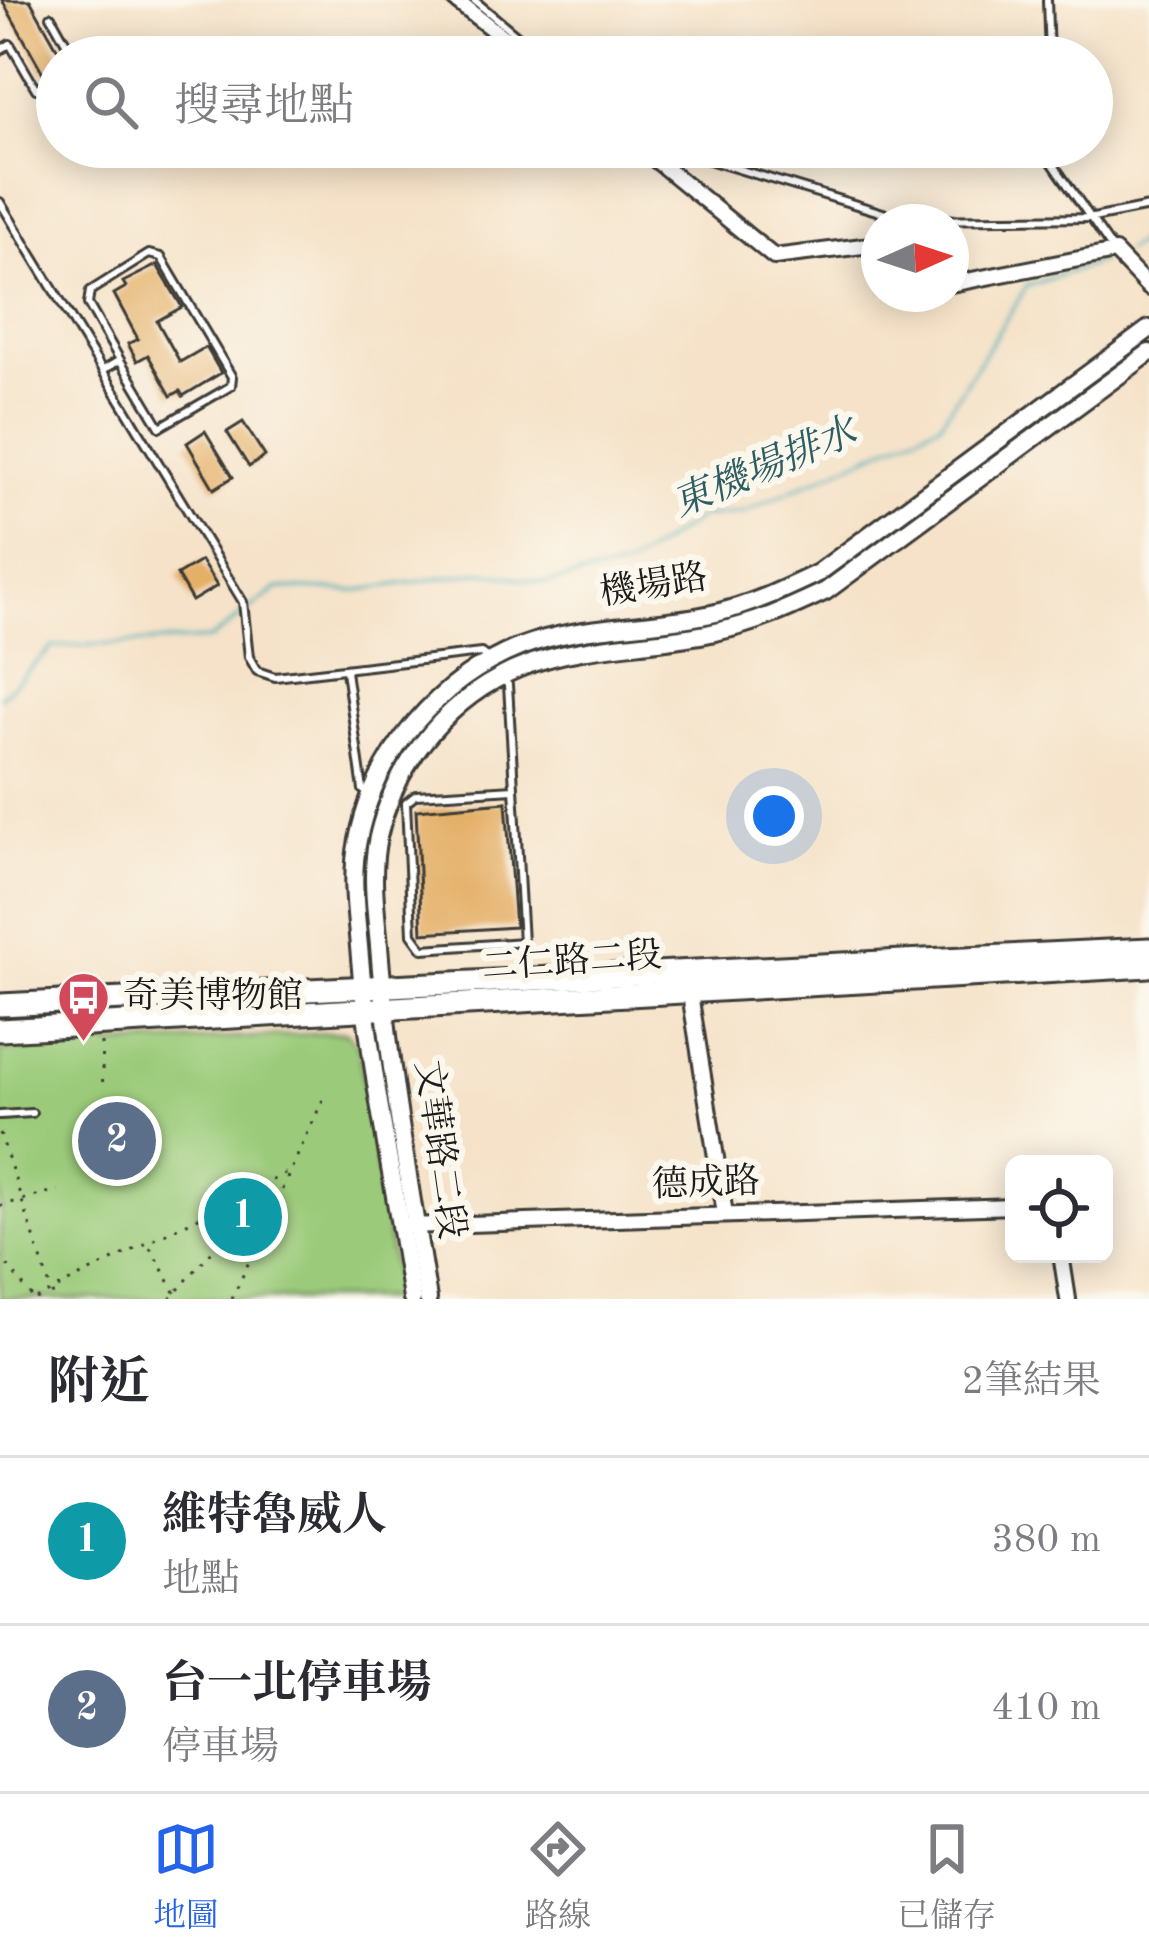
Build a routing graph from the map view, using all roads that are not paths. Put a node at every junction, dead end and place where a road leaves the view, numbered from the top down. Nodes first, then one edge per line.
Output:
1 (455, 0) edge
2 (474, 0) edge
3 (1047, 0) edge
4 (52, 16) dead end
5 (63, 36) edge
6 (501, 36) edge
7 (518, 36) edge
8 (1048, 36) edge
9 (0, 50) edge
10 (36, 89) edge
11 (666, 168) edge
12 (736, 168) edge
13 (1058, 168) edge
14 (0, 202) edge
15 (1149, 207) edge
16 (1093, 218) junction
17 (861, 246) edge
18 (1119, 255) junction
19 (969, 281) edge
20 (1149, 288) edge
21 (1149, 329) edge
22 (1149, 353) edge
23 (120, 360) junction
24 (104, 370) junction
25 (496, 668) junction
26 (346, 671) junction
27 (514, 789) junction
28 (380, 798) junction
29 (1149, 949) edge
30 (1149, 965) edge
31 (372, 987) junction
32 (688, 988) junction
33 (0, 1005) edge
34 (375, 1012) junction
35 (0, 1030) edge
36 (32, 1113) dead end
37 (0, 1115) edge
38 (1005, 1206) edge
39 (725, 1214) junction
40 (408, 1226) junction
41 (1062, 1263) edge
42 (412, 1299) edge
43 (428, 1299) edge
44 (1068, 1299) edge

1 - 6 street
2 - 7 lane
3 - 8 lane
4 - 5 lane
9 - 10 lane
11 - 17 street
12 - 16 lane
13 - 16 lane
14 - 24 lane
15 - 16 lane
16 - 18 lane
18 - 19 street
18 - 20 street
21 - 25 street, 機場路
22 - 25 street, 機場路
23 - 23 lane
23 - 24 lane
24 - 26 lane
25 - 26 lane
25 - 27 lane
25 - 28 street, 機場路
26 - 28 lane
27 - 27 lane
28 - 31 street, 機場路
29 - 31 main road, 二仁路二段
30 - 32 main road, 二仁路二段
31 - 33 main road, 二仁路二段
31 - 34 street, 機場路
32 - 34 main road, 二仁路二段
32 - 39 street
34 - 35 main road, 二仁路二段
34 - 40 street, 文華路二段
36 - 37 lane
38 - 39 street, 德成路
39 - 40 street, 德成路
40 - 42 street, 文華路二段
40 - 43 street, 文華路二段
41 - 44 street

